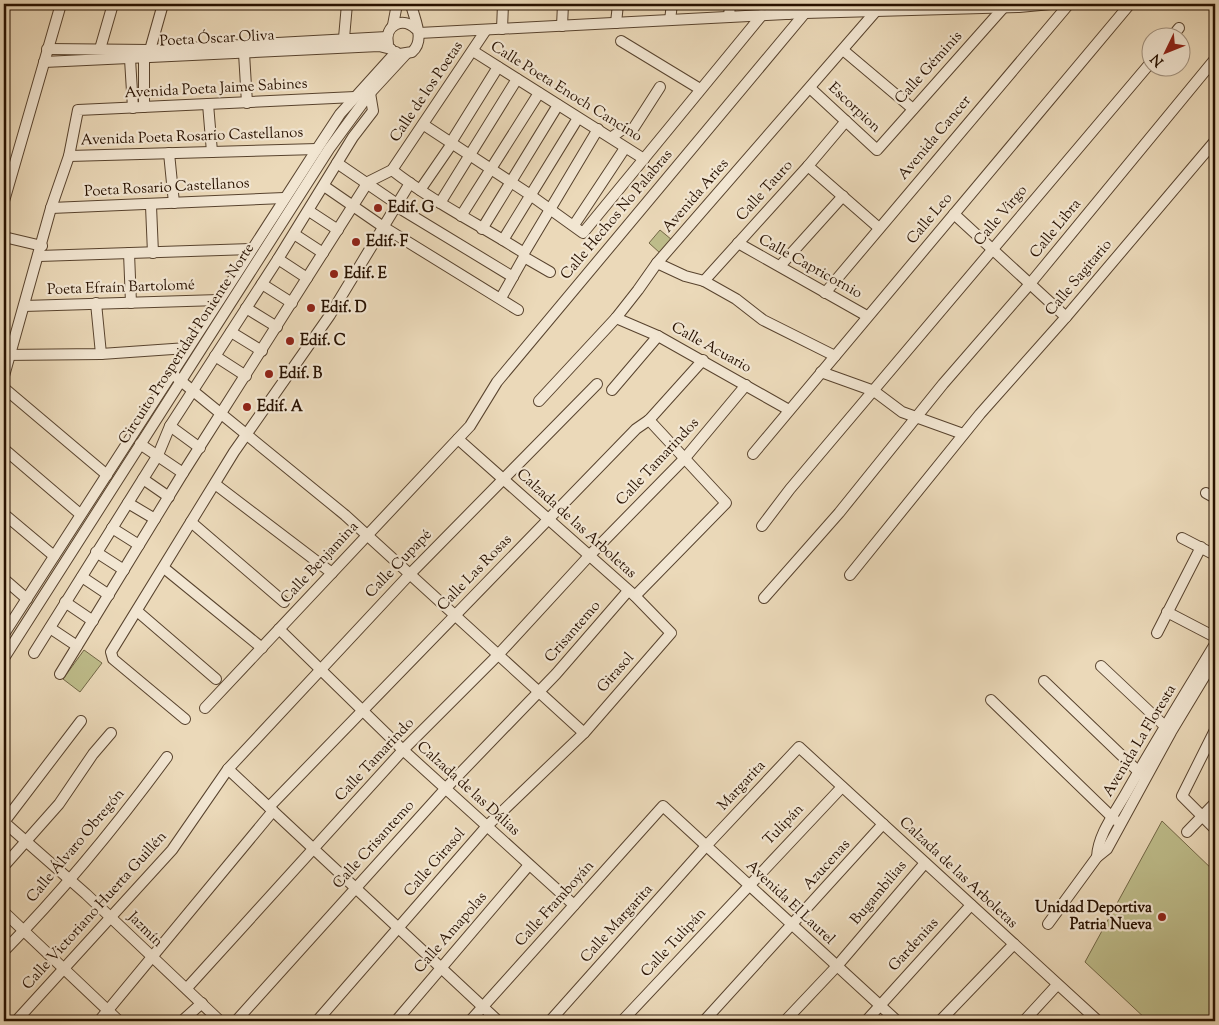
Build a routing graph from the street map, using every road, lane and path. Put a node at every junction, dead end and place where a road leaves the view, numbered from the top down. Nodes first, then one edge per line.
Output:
1 (61, 4) edge
2 (113, 4) edge
3 (163, 4) edge
4 (347, 4) edge
5 (397, 4) edge
6 (411, 4) edge
7 (503, 4) edge
8 (563, 4) edge
9 (618, 4) edge
10 (672, 4) edge
11 (730, 4) edge
12 (1050, 4) edge
13 (1069, 4) edge
14 (1130, 4) edge
15 (963, 5) edge
16 (906, 6) edge
17 (1019, 6) edge
18 (1004, 7) junction
19 (850, 8) edge
20 (789, 9) edge
21 (876, 11) junction
22 (805, 13) junction
23 (762, 15) junction
24 (729, 17) junction
25 (670, 20) junction
26 (616, 23) junction
27 (393, 25) junction
28 (562, 26) junction
29 (502, 29) junction
30 (486, 30) junction
31 (418, 31) junction
32 (387, 37) junction
33 (344, 38) junction
34 (621, 41) dead end
35 (47, 49) junction
36 (100, 50) junction
37 (843, 50) junction
38 (473, 51) junction
39 (398, 52) junction
40 (244, 53) junction
41 (147, 54) junction
42 (130, 59) junction
43 (1215, 59) edge
44 (44, 62) junction
45 (498, 67) junction
46 (1142, 73) edge
47 (517, 79) junction
48 (660, 87) dead end
49 (700, 88) junction
50 (810, 88) junction
51 (370, 93) junction
52 (539, 93) junction
53 (355, 97) junction
54 (247, 103) junction
55 (208, 104) junction
56 (558, 105) junction
57 (144, 107) junction
58 (133, 108) junction
59 (913, 109) junction
60 (578, 118) junction
61 (846, 121) junction
62 (424, 125) junction
63 (598, 129) junction
64 (612, 137) junction
65 (1215, 141) edge
66 (450, 144) junction
67 (317, 148) junction
68 (624, 148) junction
69 (877, 150) joint
70 (212, 152) junction
71 (169, 153) junction
72 (69, 156) junction
73 (470, 156) junction
74 (644, 159) junction
75 (338, 163) junction
76 (808, 166) junction
77 (490, 169) junction
78 (392, 170) junction
79 (368, 182) junction
80 (510, 182) junction
81 (410, 183) junction
82 (324, 186) junction
83 (420, 190) junction
84 (531, 196) junction
85 (843, 196) junction
86 (284, 198) junction
87 (4, 201) edge
88 (174, 203) junction
89 (440, 203) junction
90 (397, 205) junction
91 (151, 206) junction
92 (353, 206) junction
93 (51, 208) junction
94 (551, 210) junction
95 (309, 211) junction
96 (954, 214) junction
97 (461, 216) junction
98 (574, 225) junction
99 (382, 226) junction
100 (879, 228) junction
101 (482, 229) junction
102 (338, 230) junction
103 (294, 234) junction
104 (4, 237) edge
105 (503, 240) junction
106 (738, 244) junction
107 (251, 248) junction
108 (992, 250) junction
109 (40, 251) junction
110 (153, 252) junction
111 (129, 253) junction
112 (323, 253) junction
113 (524, 255) junction
114 (278, 259) junction
115 (657, 263) junction
116 (780, 266) junction
117 (550, 272) dead end
118 (513, 277) junction
119 (307, 278) junction
120 (704, 281) junction
121 (262, 284) junction
122 (1029, 285) junction
123 (825, 293) junction
124 (501, 298) junction
125 (219, 300) junction
126 (96, 303) junction
127 (131, 303) junction
128 (292, 303) junction
129 (24, 306) junction
130 (246, 308) junction
131 (518, 310) dead end
132 (867, 316) junction
133 (1066, 317) junction
134 (616, 318) junction
135 (276, 328) junction
136 (231, 332) junction
137 (658, 336) junction
138 (187, 348) junction
139 (262, 351) junction
140 (101, 354) junction
141 (6, 355) edge
142 (215, 356) junction
143 (835, 356) junction
144 (703, 360) junction
145 (4, 372) edge
146 (822, 372) junction
147 (170, 373) junction
148 (246, 376) junction
149 (181, 380) junction
150 (597, 384) dead end
151 (746, 385) junction
152 (4, 388) edge
153 (194, 390) junction
154 (612, 390) dead end
155 (874, 391) junction
156 (539, 401) dead end
157 (789, 410) junction
158 (223, 414) junction
159 (917, 416) junction
160 (649, 420) junction
161 (170, 426) junction
162 (964, 434) junction
163 (246, 436) junction
164 (458, 439) junction
165 (140, 444) junction
166 (200, 448) junction
167 (4, 449) edge
168 (158, 454) junction
169 (753, 454) dead end
170 (685, 458) junction
171 (183, 473) junction
172 (107, 475) junction
173 (143, 479) junction
174 (504, 479) junction
175 (215, 484) junction
176 (168, 497) junction
177 (128, 503) junction
178 (4, 514) edge
179 (80, 514) junction
180 (155, 519) junction
181 (548, 519) junction
182 (191, 522) junction
183 (762, 526) dead end
184 (112, 528) junction
185 (368, 535) junction
186 (1182, 538) dead end
187 (139, 545) junction
188 (1201, 547) junction
189 (96, 552) junction
190 (1215, 555) edge
191 (54, 556) junction
192 (588, 556) junction
193 (164, 568) junction
194 (124, 570) junction
195 (332, 573) junction
196 (410, 574) junction
197 (850, 575) dead end
198 (82, 577) junction
199 (4, 579) edge
200 (632, 594) junction
201 (109, 595) junction
202 (764, 598) dead end
203 (28, 599) junction
204 (65, 602) junction
205 (284, 602) dead end
206 (137, 611) junction
207 (1167, 612) junction
208 (455, 615) junction
209 (93, 621) junction
210 (50, 628) junction
211 (279, 629) junction
212 (671, 632) joint
213 (1157, 633) dead end
214 (4, 634) edge
215 (1215, 636) edge
216 (7, 643) edge
217 (1215, 644) edge
218 (77, 646) junction
219 (262, 648) junction
220 (34, 653) dead end
221 (497, 656) junction
222 (4, 658) edge
223 (1215, 659) edge
224 (1101, 666) dead end
225 (321, 669) junction
226 (60, 674) dead end
227 (216, 679) dead end
228 (1044, 681) dead end
229 (1193, 690) junction
230 (538, 692) junction
231 (991, 700) dead end
232 (205, 708) dead end
233 (363, 710) junction
234 (185, 719) dead end
235 (81, 721) dead end
236 (1168, 729) junction
237 (1215, 730) edge
238 (111, 733) dead end
239 (584, 733) junction
240 (799, 747) joint
241 (403, 750) junction
242 (167, 756) dead end
243 (228, 769) junction
244 (1142, 775) junction
245 (842, 786) junction
246 (446, 788) junction
247 (1215, 803) edge
248 (663, 806) joint
249 (271, 809) junction
250 (1202, 816) junction
251 (1116, 821) junction
252 (4, 822) edge
253 (883, 824) junction
254 (487, 826) junction
255 (1215, 829) edge
256 (1187, 832) dead end
257 (25, 841) junction
258 (706, 846) junction
259 (313, 848) junction
260 (925, 862) junction
261 (530, 865) junction
262 (4, 866) edge
263 (70, 881) junction
264 (748, 885) junction
265 (356, 888) junction
266 (574, 905) junction
267 (971, 905) junction
268 (4, 912) edge
269 (111, 917) junction
270 (1048, 924) dead end
271 (793, 926) junction
272 (398, 928) junction
273 (23, 931) junction
274 (1014, 944) junction
275 (4, 951) edge
276 (152, 958) junction
277 (837, 966) junction
278 (441, 968) junction
279 (64, 970) junction
280 (1058, 984) junction
281 (187, 988) junction
282 (202, 1003) junction
283 (880, 1006) junction
284 (483, 1007) junction
285 (108, 1012) junction
286 (16, 1021) edge
287 (99, 1021) edge
288 (119, 1021) edge
289 (182, 1021) edge
290 (220, 1021) edge
291 (236, 1021) edge
292 (316, 1021) edge
293 (396, 1021) edge
294 (470, 1021) edge
295 (498, 1021) edge
296 (550, 1021) edge
297 (622, 1021) edge
298 (704, 1021) edge
299 (785, 1021) edge
300 (866, 1021) edge
301 (897, 1021) edge
302 (940, 1021) edge
303 (1024, 1021) edge
304 (1098, 1021) edge

1 - 35 street
2 - 36 street
3 - 41 street
4 - 33 street
5 - 27 street
6 - 31 street
7 - 29 street
8 - 28 street
9 - 26 street
10 - 25 street
11 - 24 street
12 - 17 street
13 - 100 street, Avenida Cancer
14 - 96 street, Calle Leo
15 - 16 street
15 - 18 street
16 - 21 street
17 - 18 street
18 - 59 street, Calle Géminis
19 - 21 street
19 - 22 street
20 - 22 street
20 - 23 street
21 - 37 street, Avenida Aries
22 - 164 street, Calle Hechos No Palabras
23 - 24 street
23 - 49 street
24 - 25 street
25 - 26 street
26 - 28 street
27 - 31 street
27 - 32 street
28 - 29 street
29 - 30 street
30 - 31 street
30 - 38 street, Calle de los Poetas
31 - 39 street
32 - 33 street, Poeta Óscar Oliva
32 - 39 street
33 - 41 street, Poeta Óscar Oliva
34 - 49 street
35 - 36 street, Poeta Óscar Oliva
35 - 44 street
36 - 41 street, Poeta Óscar Oliva
37 - 50 street, Avenida Aries
37 - 59 street
38 - 45 street, Calle Poeta Enoch Cancino
38 - 62 street, Calle de los Poetas
39 - 40 street, Poeta Óscar Oliva
39 - 51 street, Circuito Prosperidad Poniente Norte
39 - 53 street, Circuito Prosperidad Poniente Norte
40 - 41 street, Poeta Óscar Oliva
40 - 54 street
41 - 42 street, Poeta Óscar Oliva
41 - 57 street
42 - 44 street, Poeta Óscar Oliva
42 - 58 street
43 - 122 street, Calle Libra
44 - 87 street
45 - 47 street, Calle Poeta Enoch Cancino
45 - 66 street
46 - 108 street, Calle Virgo
47 - 52 street, Calle Poeta Enoch Cancino
47 - 73 street
48 - 64 street
49 - 74 street
50 - 61 street, Escorpion
50 - 115 street, Avenida Aries
51 - 75 street
51 - 149 street, Circuito Prosperidad Poniente Norte
52 - 56 street, Calle Poeta Enoch Cancino
52 - 77 street
53 - 54 street, Avenida Poeta Jaime Sabines
53 - 67 street, Circuito Prosperidad Poniente Norte
54 - 55 street, Avenida Poeta Jaime Sabines
55 - 57 street, Avenida Poeta Jaime Sabines
55 - 70 street
56 - 60 street, Calle Poeta Enoch Cancino
56 - 80 street
57 - 58 street, Avenida Poeta Jaime Sabines
58 - 72 street, Avenida Poeta Jaime Sabines
59 - 69 street, Calle Géminis
60 - 63 street, Calle Poeta Enoch Cancino
60 - 84 street
61 - 69 street, Escorpion
61 - 76 street, Calle Tauro
62 - 66 street
62 - 78 street, Calle de los Poetas
63 - 64 street, Calle Poeta Enoch Cancino
63 - 94 street
64 - 68 street, Calle Poeta Enoch Cancino
65 - 133 street, Calle Sagitario
66 - 73 street
66 - 83 street
67 - 70 street, Avenida Poeta Rosario Castellanos
67 - 86 street, Circuito Prosperidad Poniente Norte
68 - 74 street, Calle Poeta Enoch Cancino
68 - 98 street
70 - 71 street, Avenida Poeta Rosario Castellanos
71 - 72 street, Avenida Poeta Rosario Castellanos
71 - 88 street
72 - 93 street
73 - 77 street
73 - 89 street
74 - 98 street
75 - 79 street
75 - 82 street
76 - 85 street
76 - 106 street, Calle Tauro
77 - 80 street
77 - 97 street
78 - 79 street
78 - 81 street
79 - 90 street
79 - 92 street
80 - 84 street
80 - 101 street
81 - 83 street
81 - 90 street
82 - 92 street
82 - 95 street
83 - 89 street
84 - 94 street
84 - 105 street
85 - 100 street
85 - 116 street
86 - 88 street, Poeta Rosario Castellanos
86 - 107 street, Circuito Prosperidad Poniente Norte
88 - 91 street, Poeta Rosario Castellanos
89 - 97 street
90 - 99 street
90 - 118 street
91 - 93 street, Poeta Rosario Castellanos
91 - 110 street
92 - 99 street
92 - 102 street
93 - 109 street
94 - 98 street
94 - 113 street
95 - 102 street
95 - 103 street
96 - 108 street
96 - 132 street, Calle Leo
97 - 101 street
99 - 124 street
99 - 163 street
100 - 123 street, Avenida Cancer
101 - 105 street
102 - 112 street
103 - 112 street
103 - 114 street
104 - 109 street
105 - 113 street
106 - 116 street, Calle Capricornio
106 - 120 street, Calle Tauro
107 - 110 street
107 - 125 street, Circuito Prosperidad Poniente Norte
108 - 122 street
108 - 155 street, Calle Virgo
109 - 111 street
109 - 129 street
110 - 111 street
111 - 127 street
112 - 119 street
113 - 117 street
113 - 118 street
114 - 119 street
114 - 121 street
115 - 120 street
115 - 134 street, Avenida Aries
116 - 123 street, Calle Capricornio
118 - 124 street
119 - 128 street
120 - 143 street
121 - 128 street
121 - 130 street
122 - 133 street
122 - 159 street, Calle Libra
123 - 132 street, Calle Capricornio
124 - 131 street
125 - 127 street, Poeta Efraín Bartolomé
125 - 138 street, Circuito Prosperidad Poniente Norte
126 - 127 street, Poeta Efraín Bartolomé
126 - 129 street, Poeta Efraín Bartolomé
126 - 140 street
128 - 135 street
129 - 141 street
130 - 135 street
130 - 136 street
132 - 143 street, Calle Leo
133 - 162 street, Calle Sagitario
134 - 137 street, Calle Acuario
134 - 156 street, Avenida Aries
135 - 139 street
136 - 139 street
136 - 142 street
137 - 144 street, Calle Acuario
137 - 154 street
138 - 140 street
138 - 147 street, Circuito Prosperidad Poniente Norte
139 - 148 street
140 - 141 street
141 - 145 street
142 - 148 street
142 - 153 street
143 - 146 street, Calle Leo
144 - 151 street, Calle Acuario
144 - 160 street, Calle Las Rosas
146 - 155 street
146 - 157 street, Calle Leo
147 - 149 street
147 - 172 street, Circuito Prosperidad Poniente Norte
148 - 158 street
149 - 153 street
149 - 165 street, Circuito Prosperidad Poniente Norte
150 - 174 street, Calle Cupapé
151 - 157 street, Calle Acuario
151 - 170 street, Calle Tamarindos
152 - 172 street
153 - 158 street
153 - 161 street
155 - 159 street
155 - 183 street, Calle Virgo
157 - 169 street, Calle Leo
158 - 163 street
158 - 166 street
159 - 162 street
159 - 202 street, Calle Libra
160 - 170 street
160 - 181 street, Calle Las Rosas
161 - 166 street
161 - 168 street
162 - 197 street, Calle Sagitario
163 - 175 street
163 - 185 street
164 - 174 street, Calzada de las Arboletas
164 - 185 street, Calle Benjamina
165 - 168 street
165 - 216 street, Circuito Prosperidad Poniente Norte
166 - 171 street
167 - 179 street
168 - 171 street
168 - 173 street
170 - 192 street, Calle Tamarindos
170 - 200 street, Crisantemo
171 - 176 street
172 - 179 street, Circuito Prosperidad Poniente Norte
173 - 176 street
173 - 177 street
174 - 181 street, Calzada de las Arboletas
174 - 196 street, Calle Cupapé
175 - 182 street
175 - 195 street
176 - 180 street
177 - 180 street
177 - 184 street
178 - 191 street
179 - 191 street, Circuito Prosperidad Poniente Norte
180 - 187 street
181 - 192 street, Calzada de las Arboletas
181 - 208 street, Calle Las Rosas
182 - 193 street
182 - 205 street
184 - 187 street
184 - 189 street
185 - 195 street, Calle Benjamina
185 - 196 street
186 - 188 street
187 - 194 street
188 - 190 street
188 - 207 street
189 - 194 street
189 - 198 street
191 - 203 street, Circuito Prosperidad Poniente Norte
192 - 200 street, Calzada de las Arboletas
192 - 221 street, Calle Tamarindo
193 - 206 street
193 - 219 street
194 - 201 street
195 - 211 street, Calle Benjamina
196 - 208 street
196 - 225 street, Calle Cupapé
198 - 201 street
198 - 204 street
199 - 203 street
200 - 212 street, Calzada de las Arboletas
200 - 230 street, Crisantemo
201 - 209 street
203 - 214 street, Circuito Prosperidad Poniente Norte
204 - 209 street
204 - 210 street
206 - 227 street
206 - 234 street
207 - 213 street
207 - 215 street
208 - 221 street
208 - 233 street, Calle Las Rosas
209 - 218 street
210 - 218 street
210 - 220 street
211 - 219 street, Calle Benjamina
211 - 225 street, Calzada de las Dálias
212 - 239 street, Girasol
216 - 222 street, Circuito Prosperidad Poniente Norte
217 - 229 street, Avenida La Floresta
218 - 226 street
219 - 232 street, Calle Benjamina
221 - 230 street
221 - 241 street, Calle Tamarindo
223 - 229 street, Avenida La Floresta
224 - 236 street
225 - 233 street, Calzada de las Dálias
225 - 243 street, Calle Cupapé
228 - 244 street
229 - 236 street, Avenida La Floresta
230 - 239 street
230 - 246 street, Calle Crisantemo
231 - 251 street
233 - 241 street, Calzada de las Dálias
233 - 249 street, Calle Las Rosas
235 - 252 street
236 - 244 street, Avenida La Floresta
237 - 250 street
238 - 257 street
239 - 254 street, Calle Girasol
240 - 245 street, Calzada de las Arboletas
240 - 258 street, Margarita
241 - 246 street, Calzada de las Dálias
241 - 259 street, Calle Tamarindo
242 - 263 street, Calle Álvaro Obregón
243 - 249 street
243 - 269 street, Calle Victoriano Huerta Guillén
244 - 251 street, Avenida La Floresta
245 - 253 street, Calzada de las Arboletas
245 - 264 street, Tulipán
246 - 254 street, Calzada de las Dálias
246 - 265 street, Calle Crisantemo
247 - 250 street
248 - 258 street, Avenida El Laurel
248 - 266 street, Calle Framboyán
249 - 259 street
249 - 276 street, Calle Las Rosas
250 - 255 street
250 - 256 street
251 - 270 street, Avenida La Floresta
252 - 257 street, Jazmín
253 - 260 street, Calzada de las Arboletas
253 - 271 street, Azucenas
254 - 261 street, Calzada de las Dálias
254 - 272 street, Calle Girasol
257 - 262 street
257 - 263 street, Jazmín
258 - 264 street, Avenida El Laurel
258 - 296 street, Calle Margarita
259 - 265 street
259 - 281 street, Calle Tamarindo
260 - 267 street, Calzada de las Arboletas
260 - 277 street, Bugambilias
261 - 266 street, Calzada de las Dálias
261 - 278 street, Calle Amapolas
263 - 269 street, Jazmín
263 - 273 street, Calle Álvaro Obregón
264 - 271 street, Avenida El Laurel
264 - 297 street, Calle Tulipán
265 - 272 street
265 - 291 street, Calle Crisantemo
266 - 284 street, Calle Framboyán
267 - 274 street, Calzada de las Arboletas
267 - 283 street, Gardenias
268 - 273 street
269 - 276 street, Jazmín
269 - 279 street, Calle Victoriano Huerta Guillén
271 - 277 street, Avenida El Laurel
271 - 298 street, Azucenas
272 - 278 street
272 - 292 street, Calle Girasol
273 - 275 street, Calle Álvaro Obregón
273 - 279 street
274 - 280 street, Calzada de las Arboletas
274 - 302 street
276 - 281 street, Jazmín
276 - 285 street, Calle Las Rosas
277 - 283 street, Avenida El Laurel
277 - 299 street, Bugambilias
278 - 284 street
278 - 293 street, Calle Amapolas
279 - 285 street
279 - 286 street, Calle Victoriano Huerta Guillén
280 - 303 street
280 - 304 street, Calzada de las Arboletas
281 - 282 street, Jazmín
282 - 289 street
282 - 290 street, Jazmín
283 - 300 street, Gardenias
283 - 301 street, Avenida El Laurel
284 - 294 street, Calle Framboyán
284 - 295 street
285 - 287 street, Calle Las Rosas
285 - 288 street

